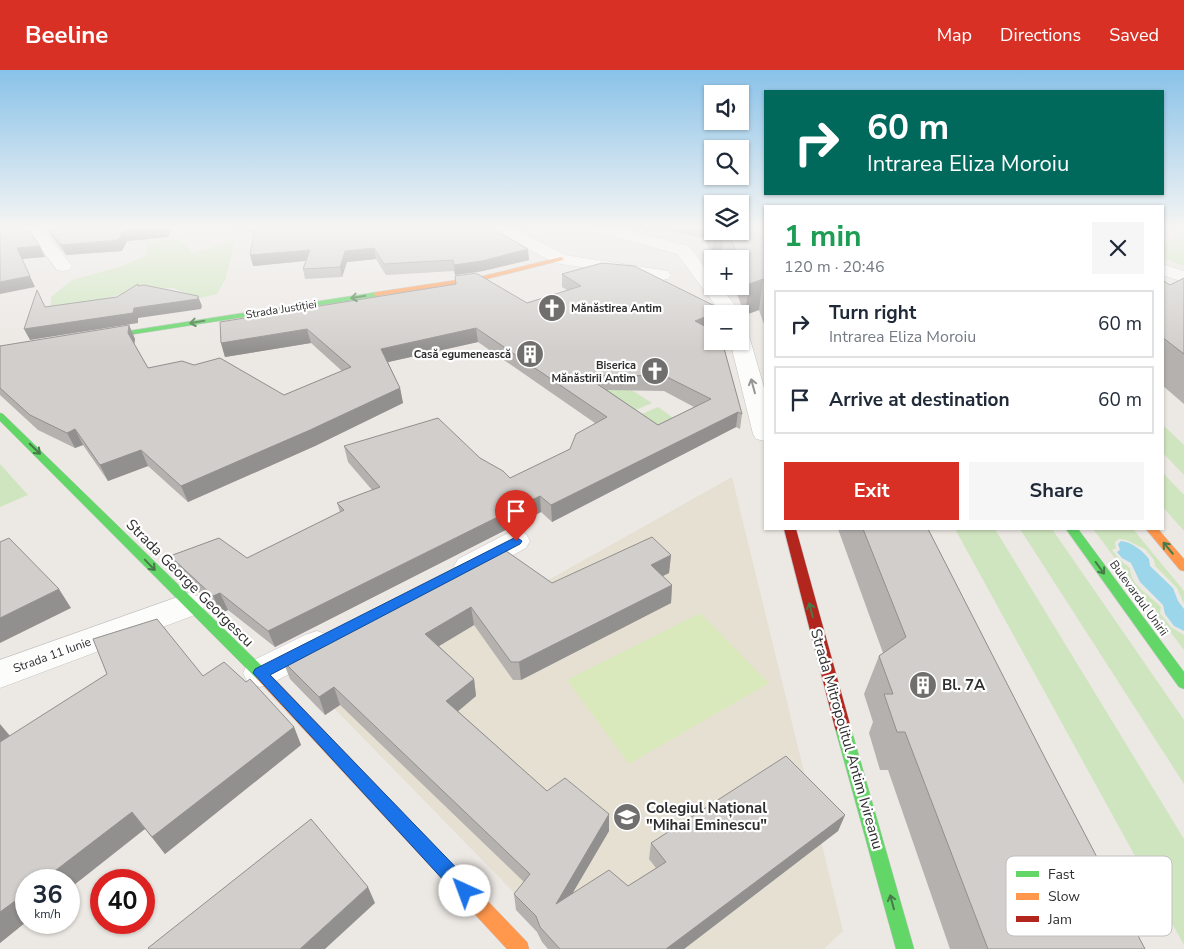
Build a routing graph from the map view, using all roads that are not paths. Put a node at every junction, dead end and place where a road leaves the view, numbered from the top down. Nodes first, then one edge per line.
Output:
1 (521, 269) edge
2 (621, 269) edge
3 (698, 269) edge
4 (1164, 270) edge
5 (662, 275) dead end
6 (1184, 276) edge
7 (725, 305) edge
8 (89, 339) edge
9 (743, 350) edge
10 (0, 416) edge
11 (764, 430) edge
12 (790, 530) edge
13 (1073, 530) edge
14 (1153, 530) edge
15 (516, 541) dead end
16 (1184, 567) edge
17 (445, 578) edge
18 (189, 605) junction
19 (339, 632) edge
20 (260, 673) junction
21 (0, 674) edge
22 (1184, 683) edge
23 (520, 949) edge
24 (905, 949) edge

1 -> 8 street, Strada Justiției
2 - 5 street
3 - 7 street
4 - 6 street
11 -> 9 street
10 -> 18 street, Strada George Georgescu
24 -> 12 street, Strada Mitropolitul Antim Ivireanu
13 -> 22 street, Bulevardul Unirii
16 -> 14 street
15 - 17 street
18 - 20 street, Strada George Georgescu
18 - 21 street, Strada 11 Iunie
19 - 20 street
20 - 23 street, Strada George Georgescu

